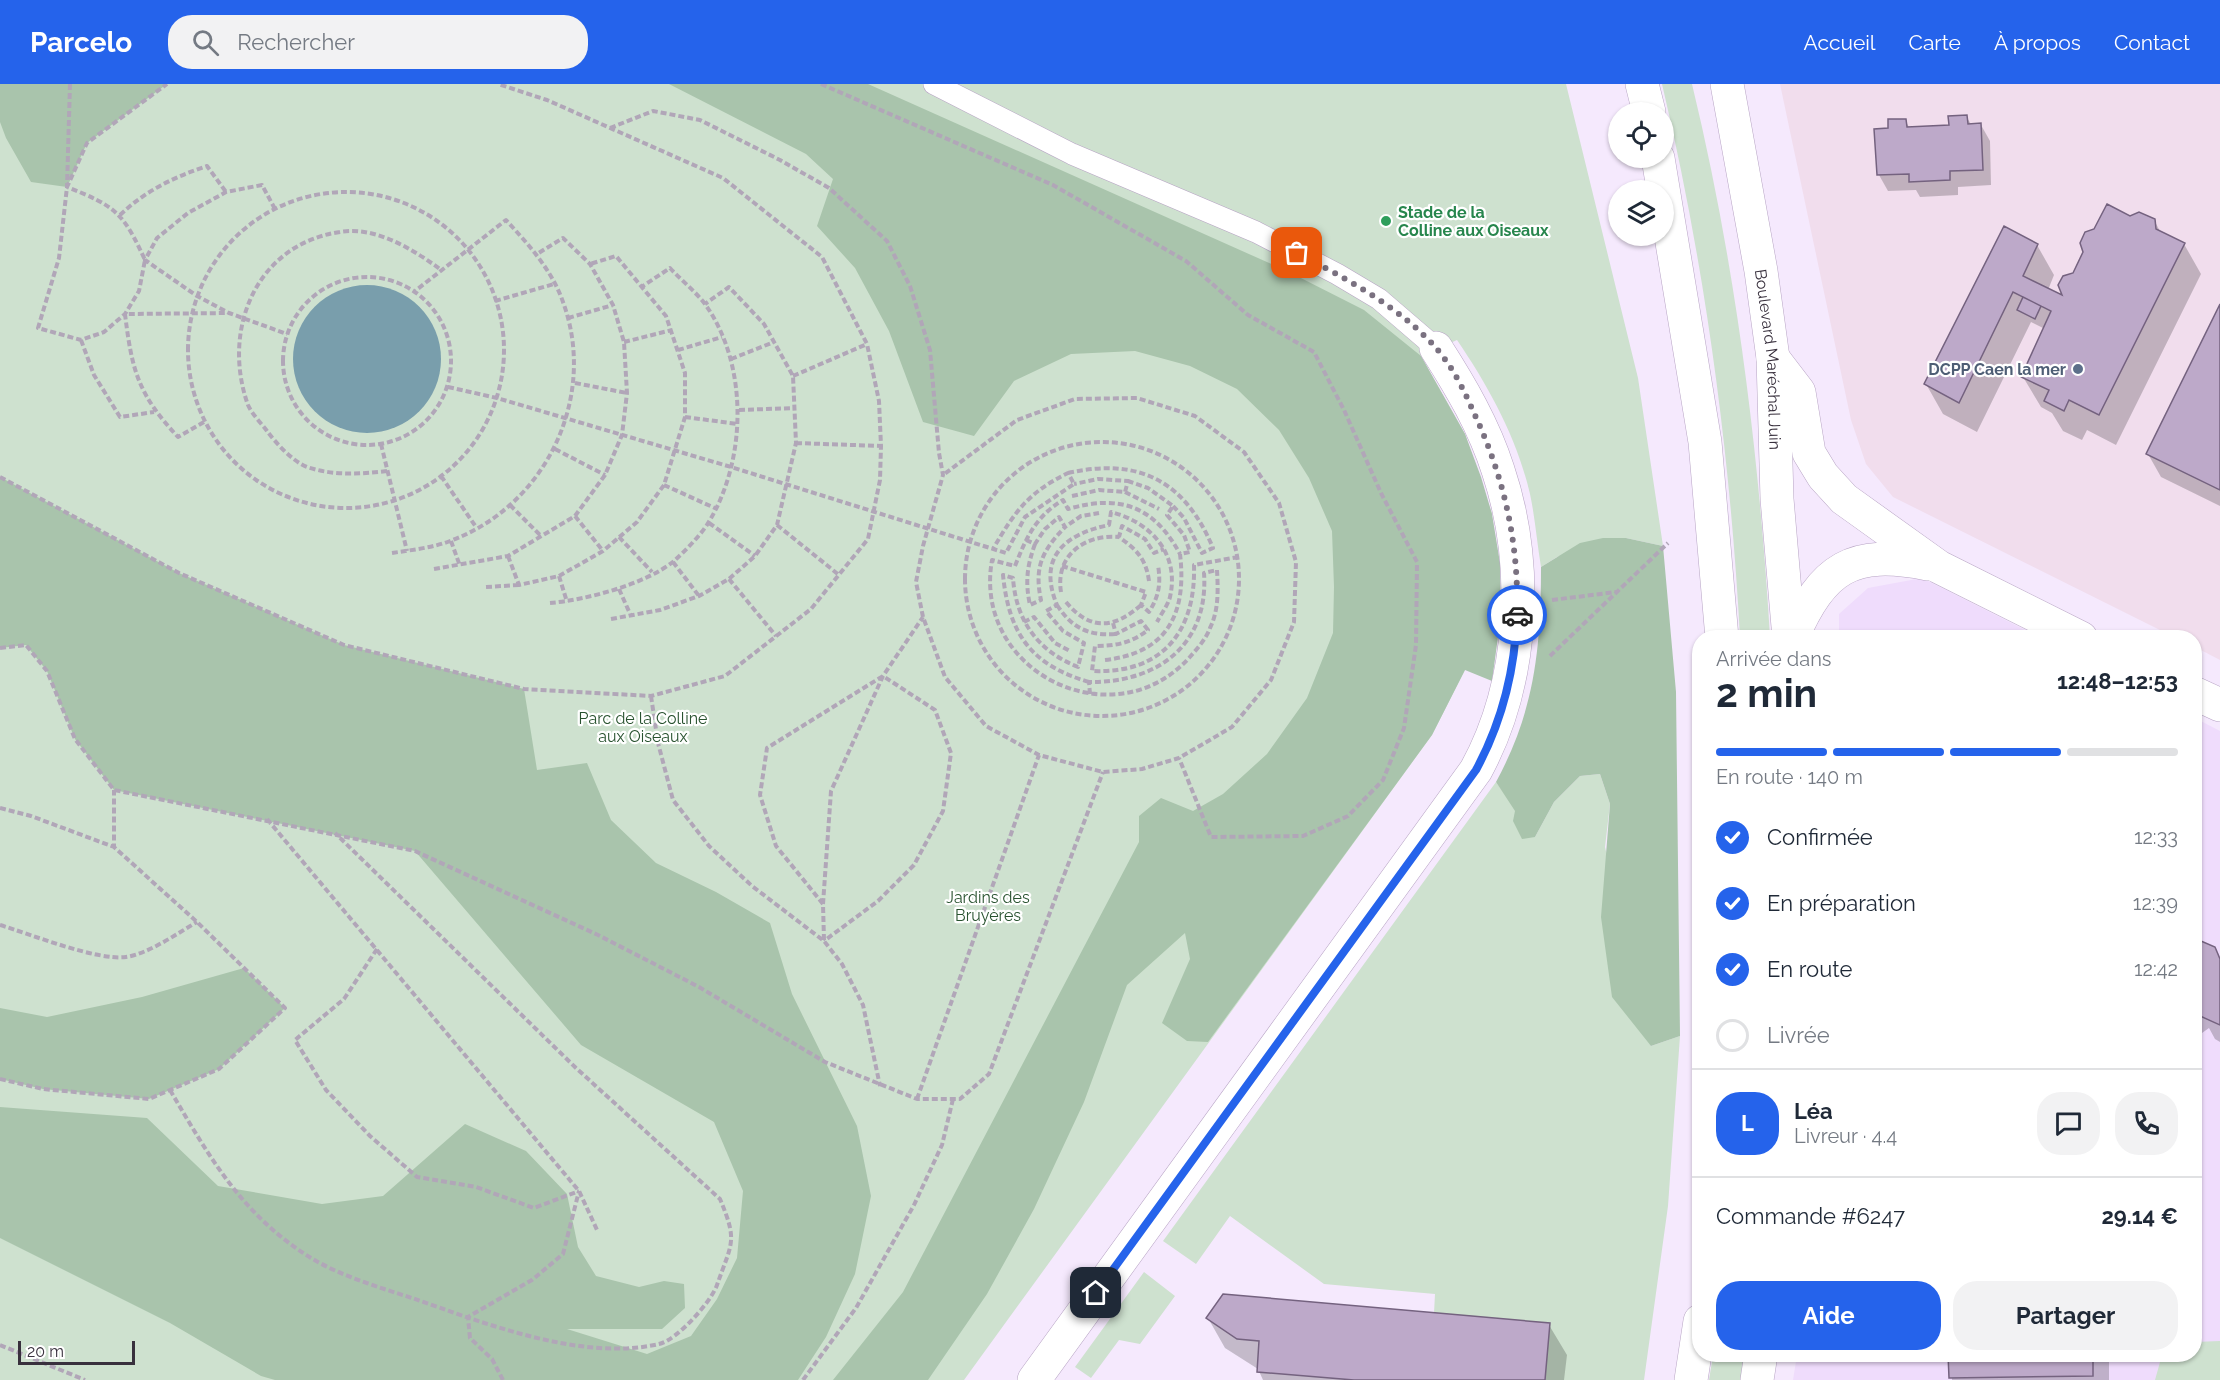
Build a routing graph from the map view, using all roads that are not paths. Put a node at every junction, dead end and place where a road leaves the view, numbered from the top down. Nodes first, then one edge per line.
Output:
1 (934, 84) edge
2 (1642, 84) edge
3 (1727, 84) edge
4 (1646, 102) edge
5 (1660, 168) edge
6 (1436, 348) joint
7 (1773, 358) junction
8 (1939, 567) junction
9 (1722, 630) edge
10 (1789, 630) edge
11 (1794, 630) edge
12 (2065, 630) edge
13 (2202, 697) edge
14 (2220, 705) edge
15 (1694, 1362) edge
16 (1760, 1362) edge
17 (1046, 1374) edge
18 (1691, 1380) edge
19 (1757, 1380) edge

1 - 6 lane
2 - 4 main road
3 - 7 main road, Boulevard Maréchal Juin
5 - 9 main road
6 - 17 main road
7 - 8 main road
7 - 10 main road, Boulevard Maréchal Juin
8 - 11 main road
8 - 12 main road
13 - 14 main road
15 - 18 main road
16 - 19 main road

